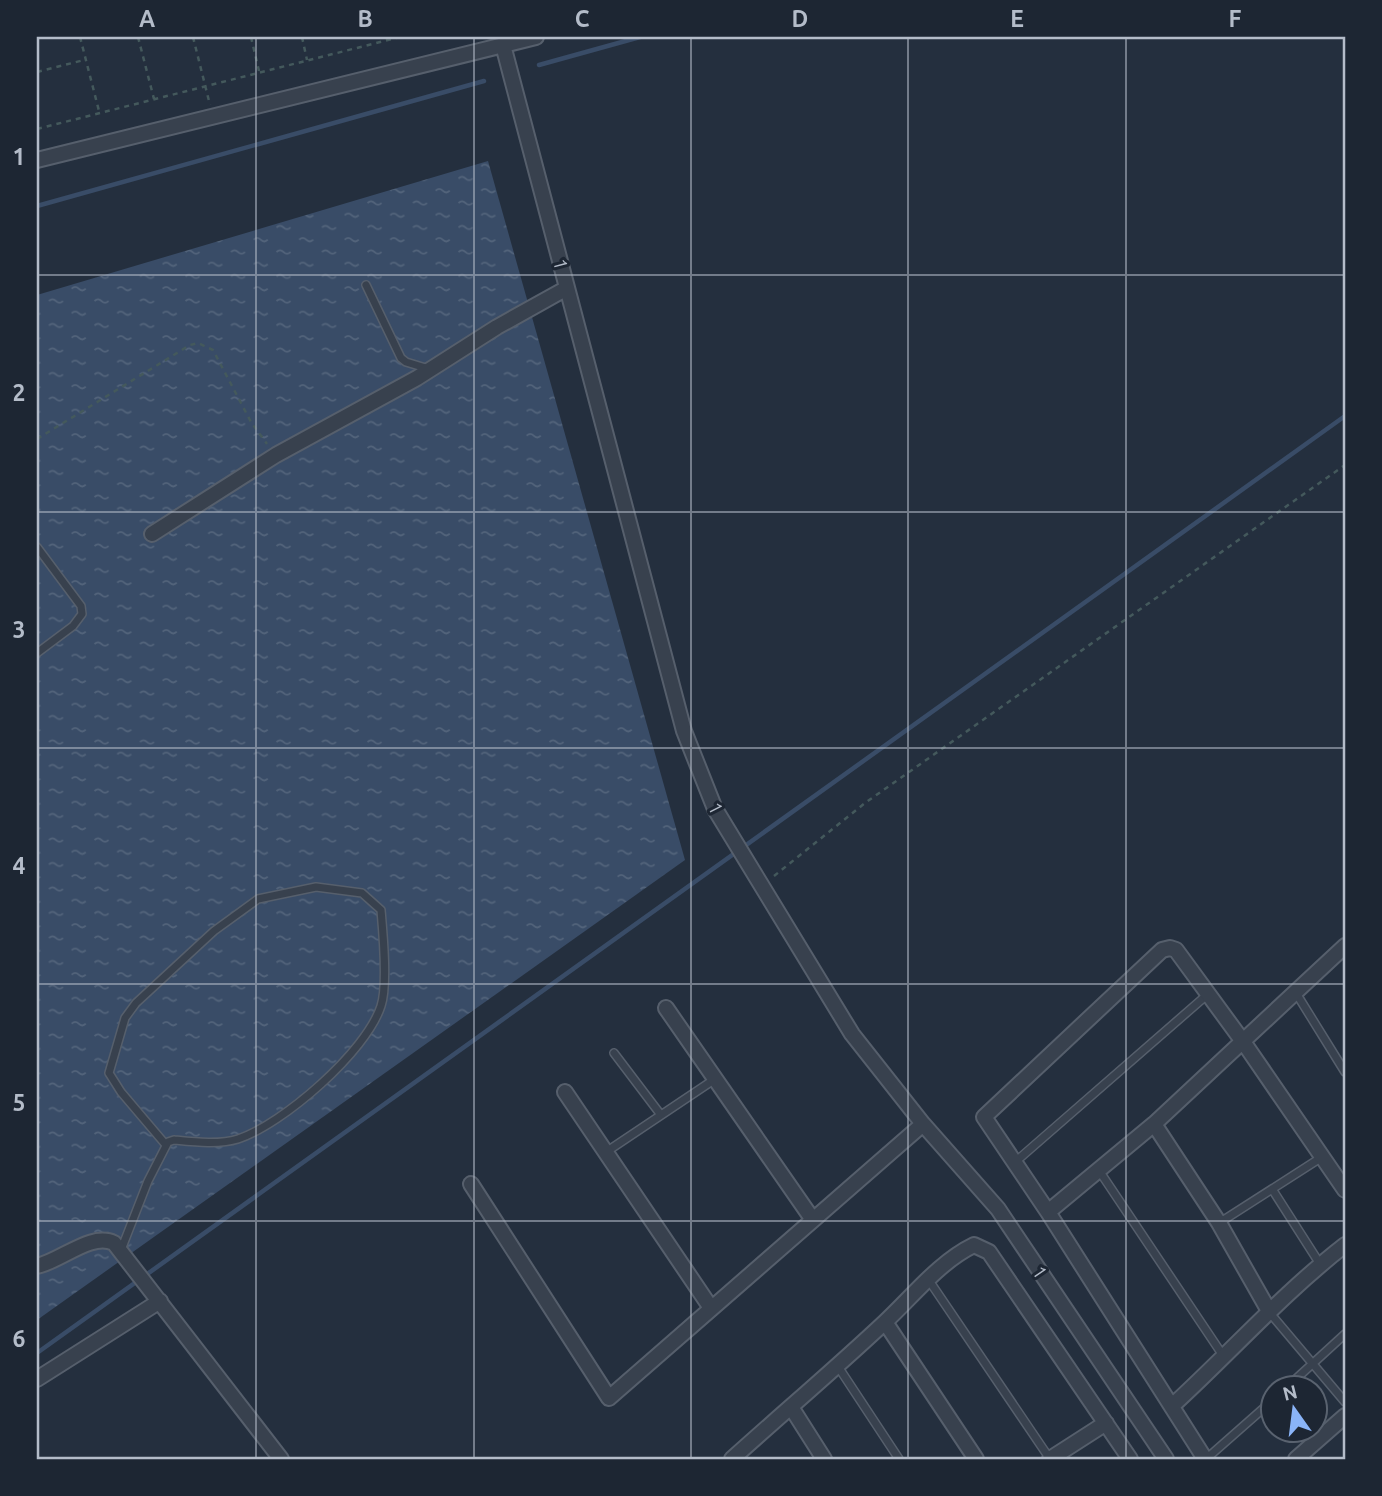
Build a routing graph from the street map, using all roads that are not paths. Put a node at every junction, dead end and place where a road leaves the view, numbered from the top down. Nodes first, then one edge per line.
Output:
1 (536, 37) edge
2 (503, 45) junction
3 (37, 160) edge
4 (366, 285) dead end
5 (567, 288) junction
6 (430, 370) junction
7 (152, 534) dead end
8 (37, 547) edge
9 (37, 653) edge
10 (1345, 946) edge
11 (1296, 993) junction
12 (1208, 994) junction
13 (666, 1008) dead end
14 (1244, 1043) junction
15 (614, 1053) dead end
16 (1345, 1072) edge
17 (715, 1079) junction
18 (565, 1092) dead end
19 (661, 1115) junction
20 (923, 1124) junction
21 (1154, 1124) junction
22 (166, 1145) junction
23 (606, 1152) junction
24 (1323, 1156) junction
25 (1014, 1163) junction
26 (1100, 1172) junction
27 (471, 1184) dead end
28 (1272, 1189) junction
29 (1345, 1190) edge
30 (1048, 1212) junction
31 (813, 1220) junction
32 (1219, 1223) junction
33 (1345, 1245) edge
34 (120, 1251) junction
35 (1320, 1264) junction
36 (37, 1266) edge
37 (928, 1279) junction
38 (157, 1298) junction
39 (711, 1308) junction
40 (1269, 1311) junction
41 (885, 1322) junction
42 (1345, 1334) edge
43 (1225, 1358) junction
44 (836, 1364) junction
45 (1312, 1365) junction
46 (1302, 1374) edge
47 (37, 1379) edge
48 (1345, 1402) edge
49 (1172, 1406) junction
50 (790, 1407) junction
51 (1260, 1411) edge
52 (1345, 1416) edge
53 (1106, 1423) junction
54 (818, 1456) edge
55 (282, 1459) edge
56 (732, 1459) edge
57 (899, 1459) edge
58 (976, 1459) edge
59 (1050, 1459) edge
60 (1130, 1459) edge
61 (1166, 1459) edge
62 (1206, 1459) edge
63 (1296, 1459) edge

1 - 2 street
2 - 3 street
2 - 5 street, 1
4 - 6 lane
5 - 6 street
5 - 20 street, 1
6 - 7 street
8 - 9 lane
10 - 11 street
11 - 14 street
11 - 16 lane
12 - 14 street
12 - 25 lane
12 - 25 street
13 - 17 street
14 - 21 street
14 - 24 street
15 - 19 lane
17 - 19 lane
17 - 31 street
18 - 23 street
19 - 23 lane
20 - 31 street
20 - 61 street, 1
21 - 26 street
21 - 32 street
22 - 22 lane
22 - 34 lane
23 - 39 street
24 - 28 lane
24 - 29 street
25 - 30 street
26 - 30 street
26 - 43 lane
27 - 39 street
28 - 32 lane
28 - 35 lane
30 - 49 street
31 - 39 street
32 - 40 street
33 - 35 street
34 - 36 street
34 - 38 street
35 - 40 street
37 - 41 street
37 - 53 street
37 - 59 lane
38 - 47 street
38 - 55 street
40 - 43 street
40 - 45 lane
41 - 44 street
41 - 58 street
42 - 45 lane
43 - 49 street
44 - 50 street
44 - 57 lane
45 - 46 lane
45 - 48 lane
49 - 62 street
50 - 54 street
50 - 56 street
51 - 62 lane
52 - 63 street
53 - 59 street
53 - 60 street

